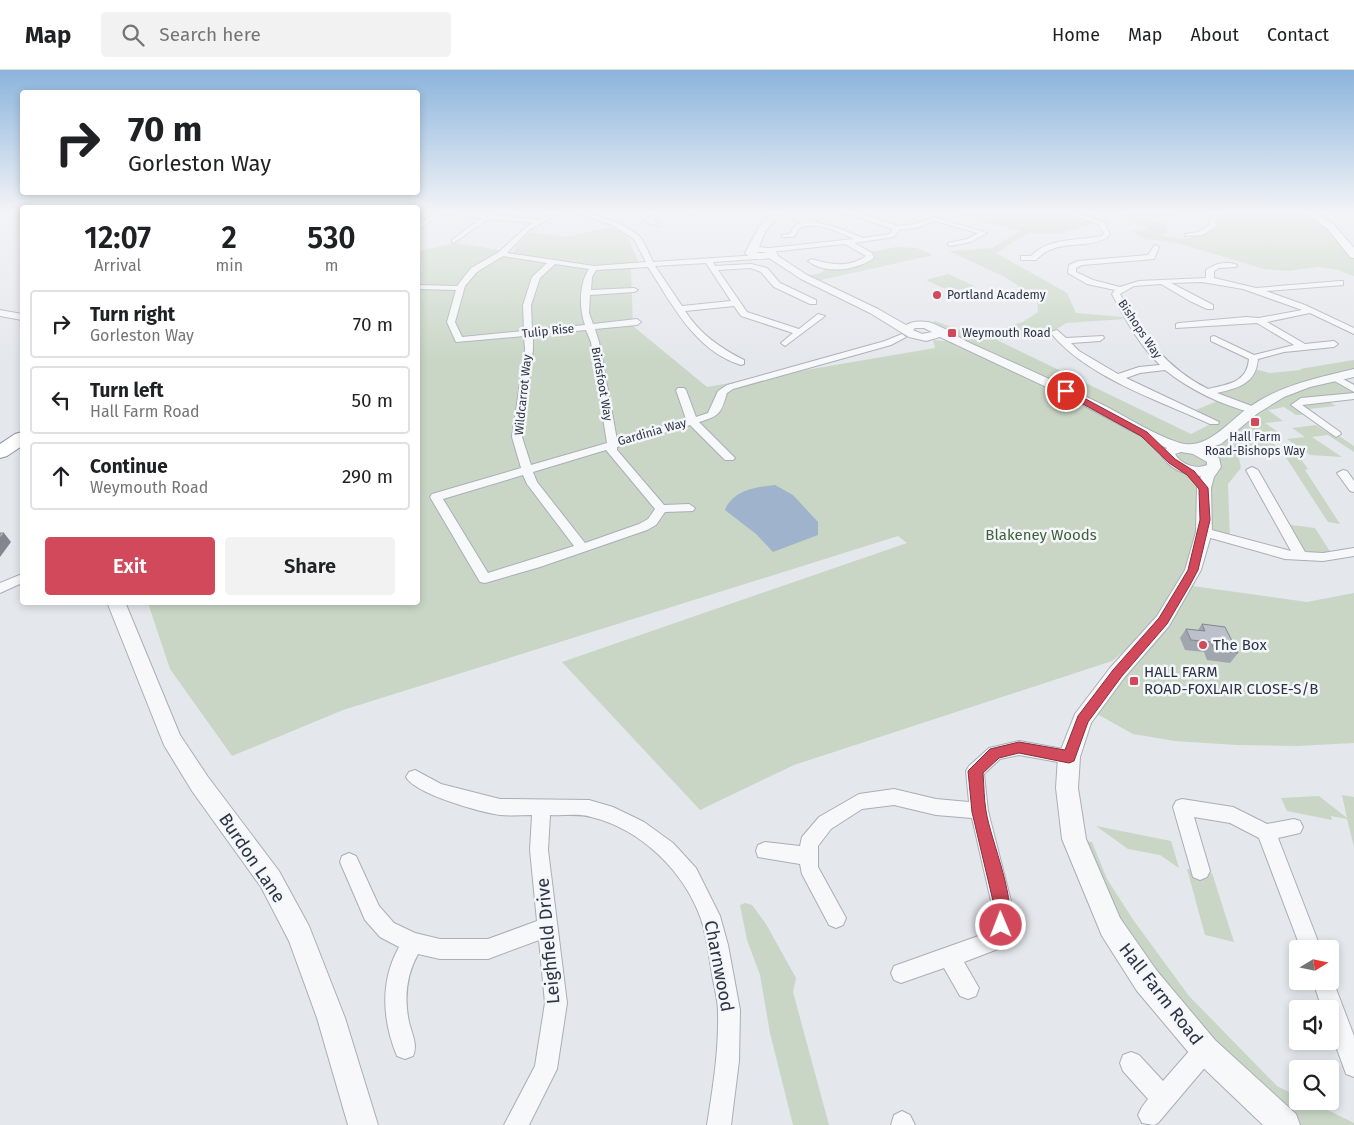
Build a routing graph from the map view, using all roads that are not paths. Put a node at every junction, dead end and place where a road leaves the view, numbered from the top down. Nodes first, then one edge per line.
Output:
1 (489, 261) edge
2 (548, 261) edge
3 (649, 261) edge
4 (690, 261) edge
5 (709, 261) edge
6 (776, 261) edge
7 (812, 261) dead end
8 (860, 261) edge
9 (1102, 261) edge
10 (553, 262) junction
11 (650, 264) junction
12 (1226, 264) dead end
13 (594, 268) junction
14 (714, 268) junction
15 (1325, 279) dead end
16 (1210, 280) junction
17 (1162, 281) junction
18 (777, 285) junction
19 (767, 286) dead end
20 (420, 287) edge
21 (460, 288) junction
22 (1120, 289) junction
23 (634, 290) dead end
24 (1255, 291) junction
25 (586, 293) junction
26 (1193, 299) junction
27 (1183, 300) dead end
28 (813, 302) dead end
29 (736, 303) junction
30 (1210, 306) dead end
31 (680, 309) junction
32 (1309, 311) junction
33 (0, 314) edge
34 (821, 316) dead end
35 (20, 317) edge
36 (1259, 321) junction
37 (637, 322) dead end
38 (1179, 326) dead end
39 (588, 327) junction
40 (909, 331) junction
41 (1354, 331) edge
42 (527, 332) junction
43 (800, 332) junction
44 (1054, 332) dead end
45 (1100, 338) dead end
46 (1214, 339) dead end
47 (1063, 341) junction
48 (785, 343) dead end
49 (1334, 344) dead end
50 (1301, 345) junction
51 (740, 352) dead end
52 (730, 356) junction
53 (1254, 358) junction
54 (741, 362) dead end
55 (1167, 367) junction
56 (1354, 373) edge
57 (1334, 377) junction
58 (1116, 378) junction
59 (1354, 389) edge
60 (681, 390) dead end
61 (1207, 392) junction
62 (1354, 396) edge
63 (1252, 410) junction
64 (692, 421) junction
65 (1214, 422) dead end
66 (20, 428) edge
67 (1144, 434) junction
68 (1336, 434) dead end
69 (20, 439) edge
70 (0, 441) edge
71 (1216, 441) junction
72 (612, 443) junction
73 (1187, 449) junction
74 (0, 452) edge
75 (1169, 457) junction
76 (729, 458) dead end
77 (527, 469) junction
78 (1252, 470) dead end
79 (1209, 472) junction
80 (1343, 473) dead end
81 (1354, 489) edge
82 (689, 508) dead end
83 (661, 509) junction
84 (1204, 532) junction
85 (582, 548) junction
86 (1354, 552) edge
87 (1301, 557) junction
88 (20, 579) edge
89 (0, 588) edge
90 (117, 605) edge
91 (1069, 757) junction
92 (415, 776) dead end
93 (541, 809) junction
94 (979, 812) junction
95 (1294, 827) dead end
96 (1266, 832) junction
97 (765, 851) dead end
98 (809, 856) junction
99 (349, 862) dead end
100 (1200, 871) dead end
101 (836, 918) dead end
102 (547, 927) junction
103 (1308, 940) edge
104 (412, 943) junction
105 (949, 957) junction
106 (901, 973) dead end
107 (968, 988) dead end
108 (1327, 990) edge
109 (404, 1048) dead end
110 (1205, 1050) junction
111 (1353, 1057) edge
112 (1131, 1063) dead end
113 (363, 1125) edge
114 (516, 1125) edge
115 (719, 1125) edge
116 (1285, 1125) edge

1 - 21 street
2 - 10 street
3 - 11 street
4 - 11 street
5 - 14 street
6 - 40 street
7 - 8 street
9 - 22 street
10 - 13 street
10 - 42 street, Wildcarrot Way
11 - 13 street
11 - 31 street
12 - 16 street
13 - 25 street, Birdsfoot Way
14 - 18 street
14 - 29 street
15 - 24 street
16 - 17 street, Bishops Way
16 - 24 street, Bishops Way
17 - 22 street, Bishops Way
17 - 26 street
18 - 19 street
18 - 28 street
20 - 21 street
21 - 42 street, Tulip Rise
22 - 55 street, Bishops Way
23 - 25 street
24 - 32 street, Bishops Way
25 - 39 street, Birdsfoot Way
26 - 27 street
26 - 30 street
29 - 31 street
29 - 43 street
31 - 52 street
32 - 36 street
32 - 41 street, Bishops Way
33 - 35 street
34 - 43 street
36 - 38 street
36 - 50 street
37 - 39 street, Tulip Rise
39 - 42 street, Tulip Rise
39 - 72 street, Birdsfoot Way
40 - 64 street
40 - 67 street
42 - 77 street, Wildcarrot Way
43 - 48 street
44 - 47 street
45 - 47 street
46 - 53 street
47 - 58 street
49 - 50 street
50 - 53 street
51 - 52 street
52 - 54 street
53 - 61 street
55 - 58 street
55 - 61 street, Bishops Way
56 - 57 street
57 - 59 street
57 - 63 street
58 - 65 street
60 - 64 street, Gardinia Way
61 - 63 street, Bishops Way
62 - 68 street
63 - 71 street
64 - 72 street, Gardinia Way
64 - 76 street, Gardinia Way
66 - 70 highway
67 - 73 street
67 - 75 street
69 - 74 highway
71 - 73 street
71 - 79 street, Hall Farm Road
72 - 77 street
72 - 83 street, Birdsfoot Way
73 - 75 street
73 - 79 street
75 - 79 street
77 - 85 street, Wildcarrot Way
77 - 85 street
78 - 87 street
79 - 84 street, Hall Farm Road
80 - 81 street
82 - 83 street
83 - 85 street
84 - 87 street
84 - 91 street, Hall Farm Road
86 - 87 street
88 - 89 street
90 - 113 street, Burdon Lane
91 - 94 street
91 - 110 street, Hall Farm Road
92 - 93 street, Charnwood
93 - 102 street, Leighfield Drive
93 - 115 street, Charnwood
94 - 98 street
94 - 105 street
95 - 96 street
96 - 100 street
96 - 103 street
97 - 98 street
98 - 101 street
99 - 104 street
102 - 104 street
102 - 114 street, Leighfield Drive
104 - 109 street
105 - 106 street
105 - 107 street
108 - 111 street
110 - 112 street
110 - 116 street, Hall Farm Road

